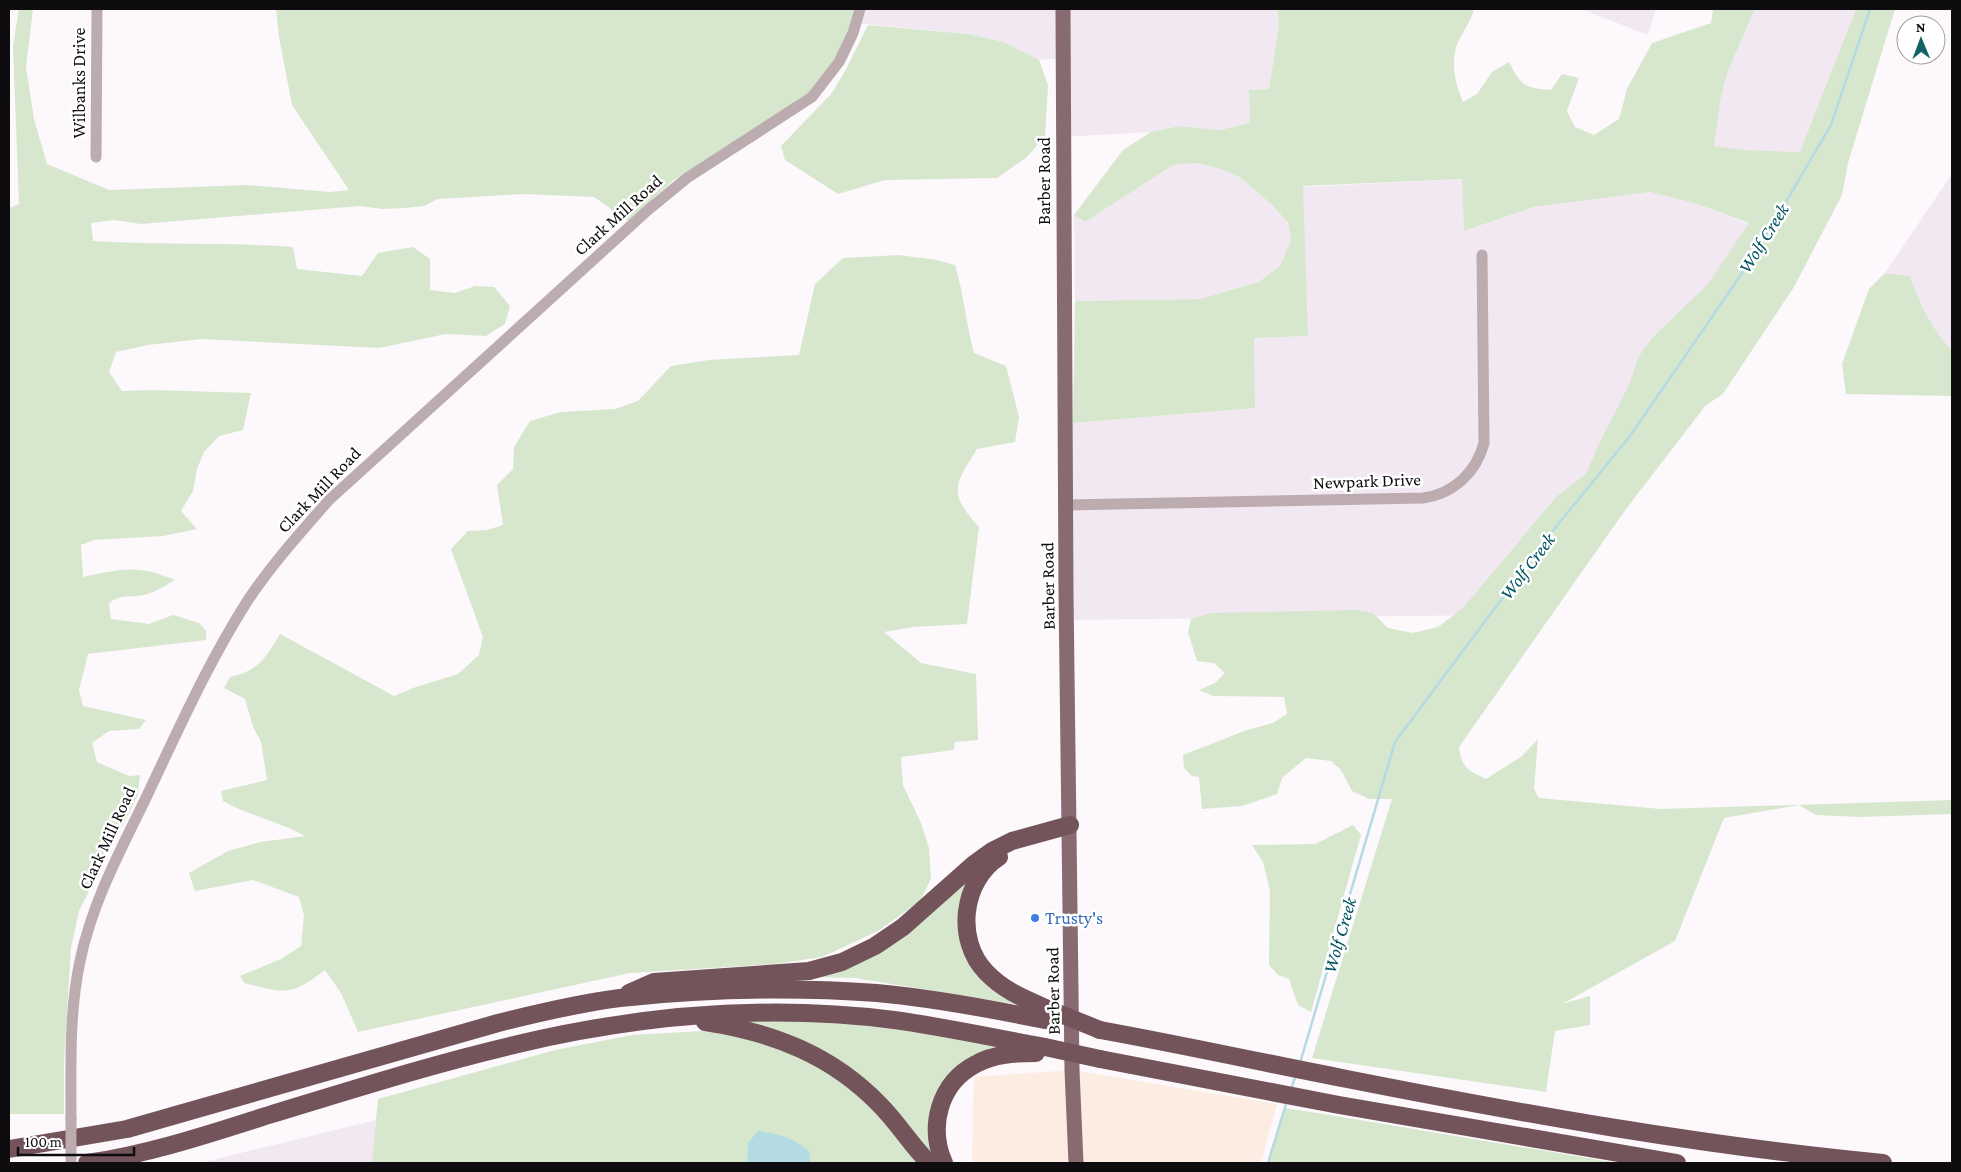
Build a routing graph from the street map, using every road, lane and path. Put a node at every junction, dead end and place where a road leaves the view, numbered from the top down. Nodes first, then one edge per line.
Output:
1 (97, 9) edge
2 (860, 9) edge
3 (1063, 9) edge
4 (96, 157) dead end
5 (1482, 255) dead end
6 (1066, 505) junction
7 (1070, 830) junction
8 (619, 998) junction
9 (1047, 1014) junction
10 (659, 1018) junction
11 (1045, 1050) junction
12 (9, 1149) edge
13 (71, 1163) edge
14 (87, 1163) edge
15 (928, 1163) edge
16 (944, 1163) edge
17 (1076, 1163) edge
18 (1677, 1163) edge
19 (1883, 1163) edge

1 - 4 street, Wilbanks Drive
2 - 13 street, Clark Mill Road, bridge
3 - 6 main road, Barber Road
5 - 6 street, Newpark Drive
6 - 7 main road, Barber Road
7 - 8 highway
7 - 9 highway
7 - 17 main road, Barber Road
8 - 9 highway
8 - 12 highway
9 - 19 highway, bridge
10 - 11 highway
10 - 14 highway
10 - 15 highway
11 - 16 highway
11 - 18 highway, bridge

